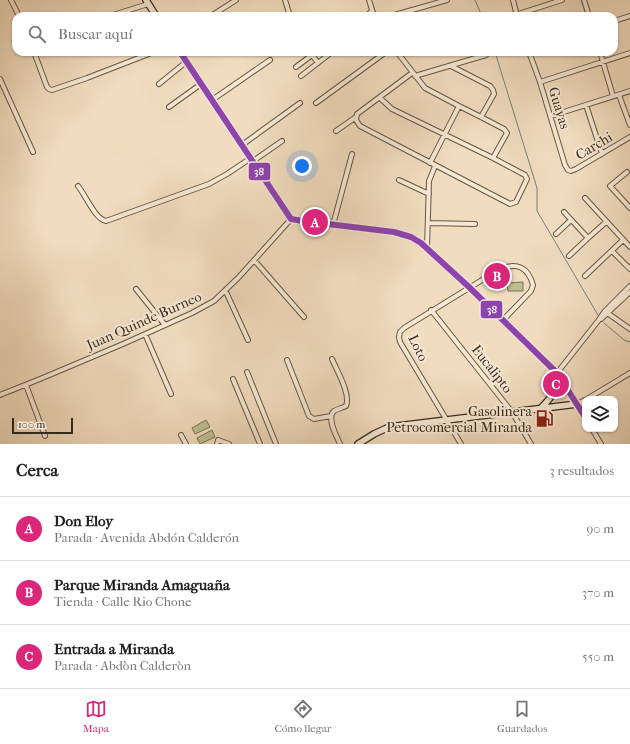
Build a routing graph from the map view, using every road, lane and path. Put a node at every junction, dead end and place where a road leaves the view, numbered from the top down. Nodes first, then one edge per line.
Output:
1 (11, 0) edge
2 (236, 0) edge
3 (285, 0) edge
4 (369, 0) edge
5 (447, 0) edge
6 (513, 0) edge
7 (562, 0) edge
8 (584, 0) edge
9 (147, 2) edge
10 (17, 12) edge
11 (121, 12) edge
12 (153, 12) edge
13 (217, 12) edge
14 (289, 12) edge
15 (372, 12) edge
16 (405, 12) edge
17 (516, 12) edge
18 (526, 12) edge
19 (588, 12) edge
20 (630, 16) edge
21 (618, 20) edge
22 (630, 53) edge
23 (35, 56) edge
24 (144, 56) edge
25 (182, 56) edge
26 (309, 56) edge
27 (314, 56) edge
28 (327, 56) edge
29 (381, 56) edge
30 (400, 56) edge
31 (483, 56) edge
32 (530, 56) edge
33 (601, 56) edge
34 (270, 60) dead end
35 (186, 62) junction
36 (603, 62) junction
37 (318, 63) junction
38 (451, 66) junction
39 (296, 67) dead end
40 (414, 75) junction
41 (301, 76) dead end
42 (0, 79) edge
43 (540, 82) junction
44 (159, 84) dead end
45 (201, 84) junction
46 (630, 91) edge
47 (619, 94) junction
48 (613, 96) junction
49 (380, 98) junction
50 (212, 100) junction
51 (300, 103) dead end
52 (316, 103) dead end
53 (586, 105) junction
54 (459, 106) junction
55 (170, 107) dead end
56 (551, 116) junction
57 (356, 117) junction
58 (481, 117) junction
59 (630, 125) edge
60 (336, 131) dead end
61 (445, 134) junction
62 (630, 137) edge
63 (282, 141) dead end
64 (242, 145) junction
65 (33, 152) dead end
66 (352, 154) dead end
67 (602, 154) junction
68 (493, 158) junction
69 (252, 159) junction
70 (430, 163) junction
71 (435, 166) junction
72 (568, 170) joint
73 (627, 172) dead end
74 (400, 180) dead end
75 (78, 186) dead end
76 (429, 194) junction
77 (585, 198) dead end
78 (629, 205) edge
79 (564, 212) dead end
80 (291, 219) junction
81 (571, 220) junction
82 (606, 222) junction
83 (428, 223) junction
84 (475, 224) dead end
85 (333, 225) junction
86 (556, 234) dead end
87 (588, 238) junction
88 (627, 241) edge
89 (630, 247) edge
90 (427, 248) junction
91 (612, 251) junction
92 (569, 256) dead end
93 (254, 260) junction
94 (630, 269) edge
95 (586, 276) dead end
96 (630, 286) edge
97 (469, 287) junction
98 (136, 289) dead end
99 (225, 291) junction
100 (630, 292) edge
101 (431, 310) junction
102 (606, 313) junction
103 (304, 317) dead end
104 (503, 320) junction
105 (165, 325) junction
106 (630, 330) edge
107 (145, 334) junction
108 (248, 340) dead end
109 (332, 359) dead end
110 (287, 360) dead end
111 (248, 372) dead end
112 (557, 373) junction
113 (630, 373) edge
114 (233, 379) dead end
115 (26, 385) junction
116 (171, 394) dead end
117 (0, 395) edge
118 (593, 396) edge
119 (582, 402) edge
120 (577, 404) junction
121 (540, 408) junction
122 (512, 412) junction
123 (582, 412) edge
124 (331, 416) junction
125 (446, 420) junction
126 (594, 432) edge
127 (181, 435) dead end
128 (45, 436) dead end
129 (186, 444) edge
130 (217, 444) edge
131 (229, 444) edge
132 (260, 444) edge
133 (276, 444) edge
134 (340, 444) edge
135 (358, 444) edge
136 (461, 444) edge
137 (531, 444) edge
138 (601, 444) edge

1 - 10 street
2 - 13 street
3 - 14 street
4 - 15 street
5 - 16 street
6 - 17 street
7 - 18 street
8 - 19 street
9 - 11 street
9 - 12 street
20 - 21 street
22 - 36 street
23 - 24 street
25 - 35 street
26 - 39 street
27 - 37 street
28 - 37 street
29 - 52 street
30 - 40 street
31 - 38 street
32 - 43 street, Guayas
33 - 36 street
34 - 50 street
35 - 44 street
35 - 45 street
36 - 43 street
36 - 48 street
37 - 41 street
38 - 40 street
38 - 58 street
40 - 49 street
40 - 54 street
42 - 65 street
43 - 56 street, Guayas
45 - 50 street
45 - 55 street
46 - 47 street
47 - 48 street
47 - 59 street
48 - 53 street
49 - 57 street
49 - 61 street
50 - 64 street
51 - 64 street
53 - 56 street
53 - 67 street
54 - 58 street
54 - 61 street
56 - 72 street, Guayas
57 - 60 street
57 - 70 street
58 - 68 street
61 - 68 street
61 - 70 street
62 - 67 street, Carchi
63 - 69 street
64 - 69 street
66 - 85 street
67 - 72 street, Carchi
68 - 71 street
69 - 75 street
69 - 80 street
70 - 71 street
71 - 76 street
73 - 78 street
74 - 76 street
76 - 83 street
77 - 82 street
79 - 81 street
80 - 85 street
80 - 93 street, Juan Quinde Burneo
81 - 86 street
81 - 87 street
82 - 87 street
82 - 88 street
83 - 84 street
83 - 90 street
85 - 90 street
87 - 92 street
88 - 89 street
88 - 91 street
90 - 97 street
91 - 94 street
91 - 95 street
93 - 99 street, Juan Quinde Burneo
93 - 103 street
96 - 102 street
97 - 101 street, Loto
97 - 104 street
97 - 104 street, Loto
98 - 105 street
99 - 105 street, Juan Quinde Burneo
99 - 108 street
100 - 102 street
101 - 122 street, Eucalipto
101 - 125 street, Loto
102 - 106 street
102 - 112 street
104 - 112 street
105 - 107 street, Juan Quinde Burneo
107 - 115 street, Juan Quinde Burneo
107 - 116 street
109 - 124 street
110 - 124 street
111 - 133 street
112 - 120 street
112 - 121 street
113 - 118 street
114 - 132 street
115 - 117 street, Juan Quinde Burneo
115 - 128 street
119 - 120 street
120 - 121 street
120 - 123 street
121 - 122 street
122 - 125 street
122 - 137 street, Eucalipto
124 - 134 street
125 - 135 street
125 - 136 street, Loto
126 - 138 street
127 - 129 street
130 - 131 street

